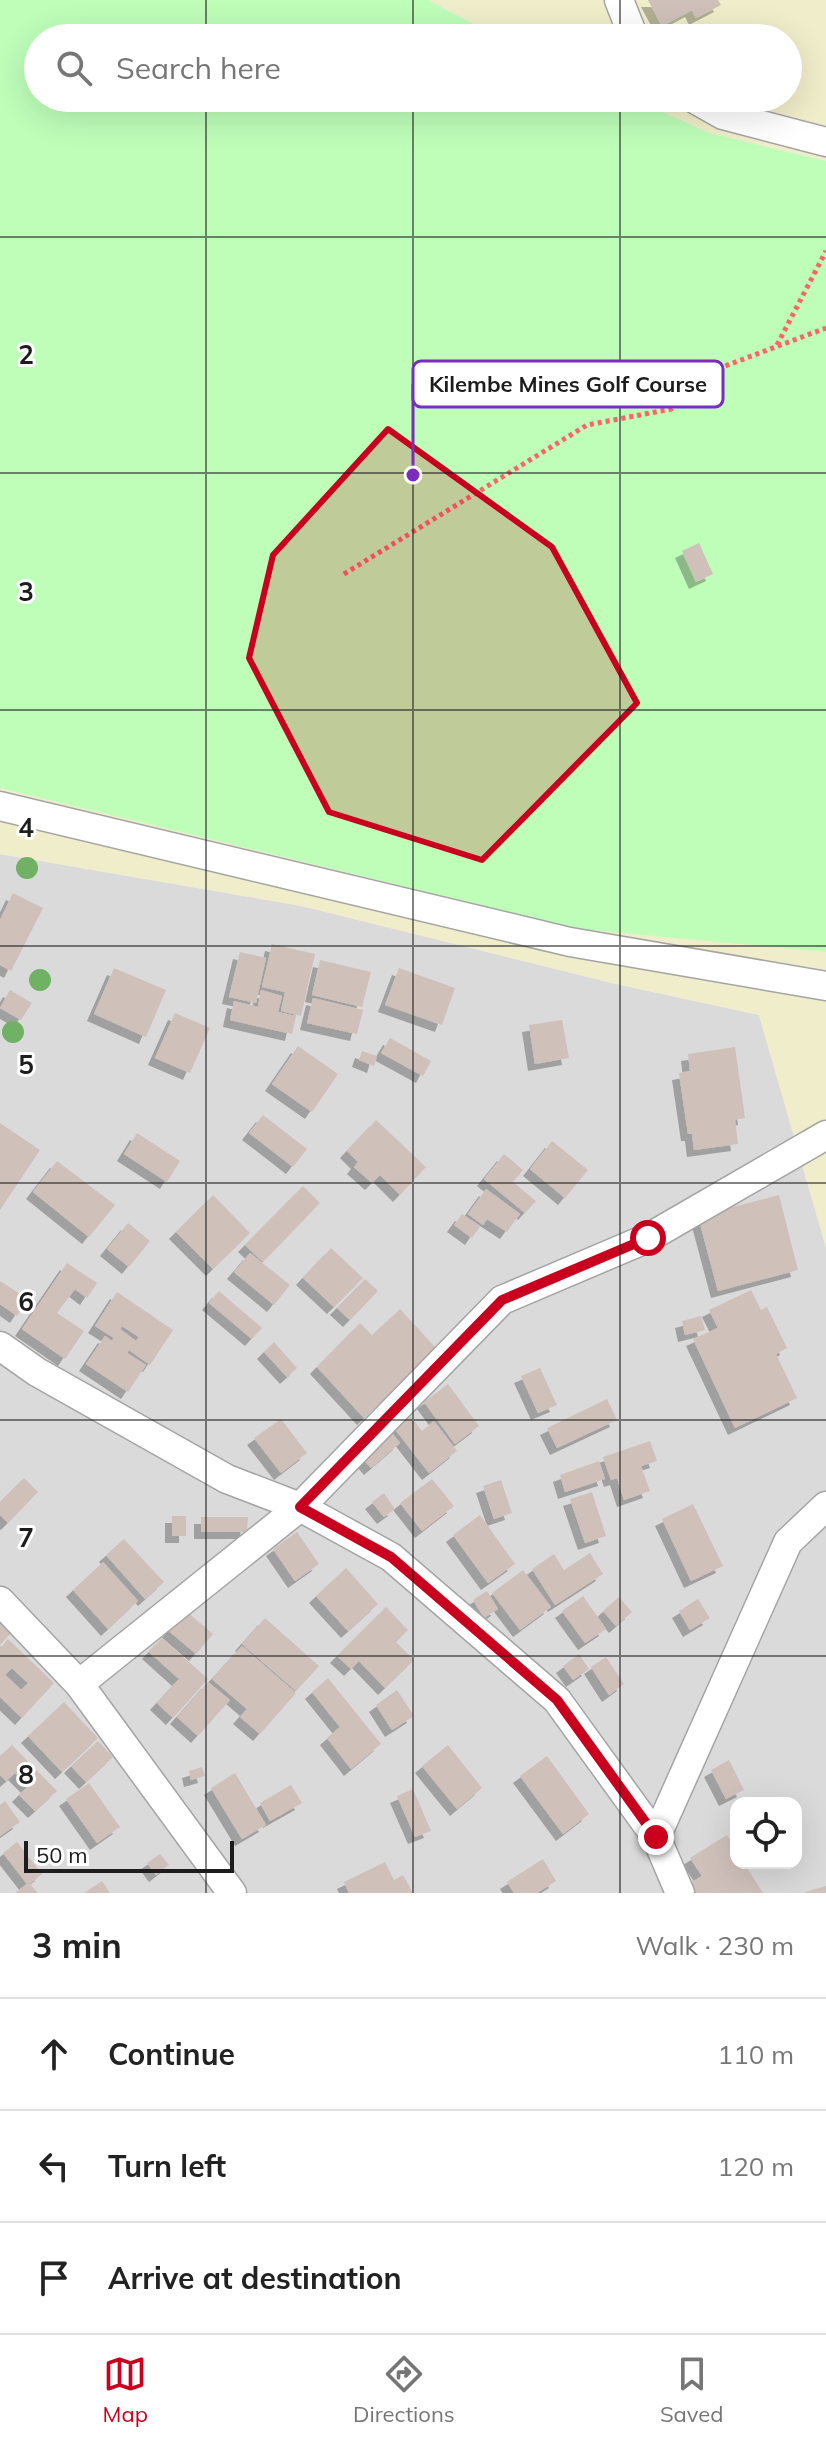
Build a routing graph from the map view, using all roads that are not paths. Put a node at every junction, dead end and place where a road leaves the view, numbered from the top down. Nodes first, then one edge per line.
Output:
1 (619, 0) edge
2 (628, 24) edge
3 (718, 112) edge
4 (826, 142) edge
5 (0, 806) edge
6 (826, 986) edge
7 (826, 1135) edge
8 (0, 1346) edge
9 (826, 1506) edge
10 (300, 1507) junction
11 (0, 1601) edge
12 (79, 1684) junction
13 (656, 1837) junction
14 (232, 1893) edge
15 (680, 1893) edge

1 - 2 street
3 - 4 street
5 - 6 street
7 - 10 street
8 - 10 street
9 - 13 street
10 - 12 street
10 - 13 street
11 - 12 street
12 - 14 street
13 - 15 street

